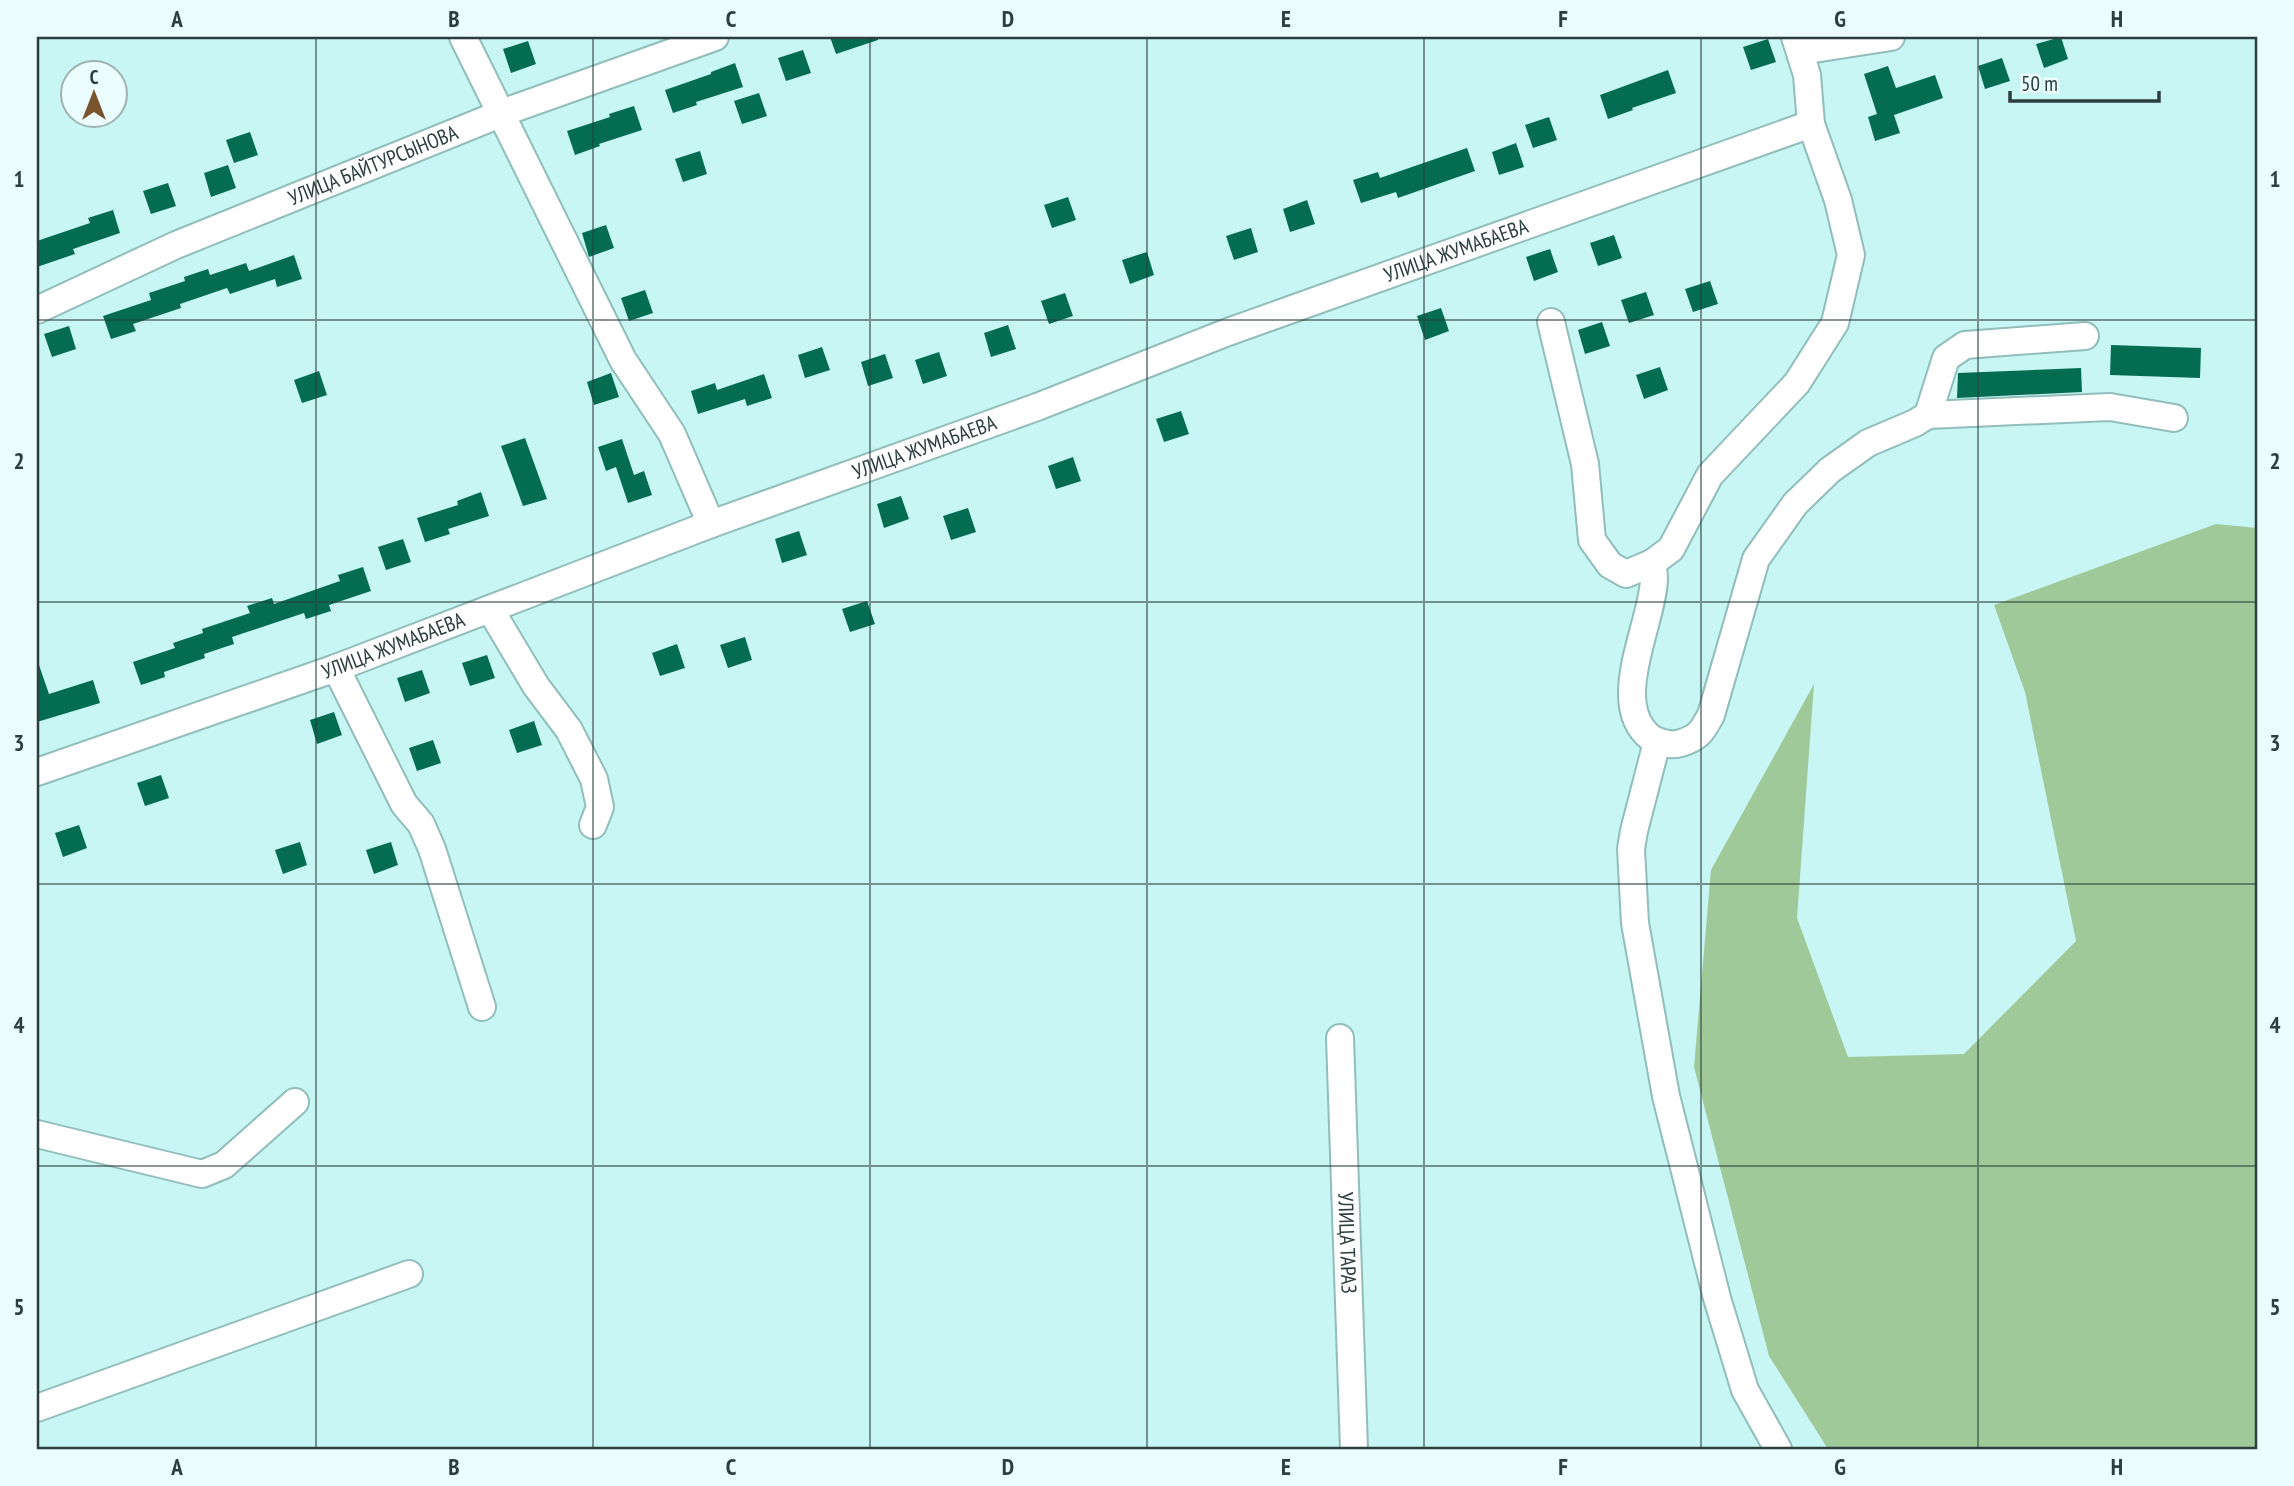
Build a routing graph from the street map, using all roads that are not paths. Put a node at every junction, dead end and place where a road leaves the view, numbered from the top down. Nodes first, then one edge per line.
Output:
1 (463, 37) edge
2 (715, 37) edge
3 (1891, 37) edge
4 (1798, 44) edge
5 (502, 113) junction
6 (1811, 124) junction
7 (37, 310) edge
8 (1550, 322) dead end
9 (2085, 336) dead end
10 (1928, 415) junction
11 (2174, 418) dead end
12 (711, 524) junction
13 (1652, 563) junction
14 (490, 609) junction
15 (336, 668) junction
16 (1657, 742) junction
17 (37, 772) edge
18 (593, 825) dead end
19 (482, 1007) dead end
20 (1340, 1038) dead end
21 (295, 1102) dead end
22 (37, 1134) edge
23 (409, 1274) dead end
24 (37, 1408) edge
25 (1354, 1449) edge
26 (1778, 1449) edge

1 - 5 street
2 - 5 street, УЛИЦА БАЙТУРСЫНОВА
3 - 4 street
4 - 6 street
5 - 7 street, УЛИЦА БАЙТУРСЫНОВА
5 - 12 street
6 - 12 street, УЛИЦА ЖУМАБАЕВА
6 - 13 street
8 - 13 street
9 - 10 street
10 - 11 street
10 - 16 street
12 - 14 street, УЛИЦА ЖУМАБАЕВА
13 - 16 street
14 - 15 street, УЛИЦА ЖУМАБАЕВА
14 - 18 street
15 - 17 street, УЛИЦА ЖУМАБАЕВА
15 - 19 street
16 - 26 street
20 - 25 street, УЛИЦА ТАРАЗ
21 - 22 street
23 - 24 street

